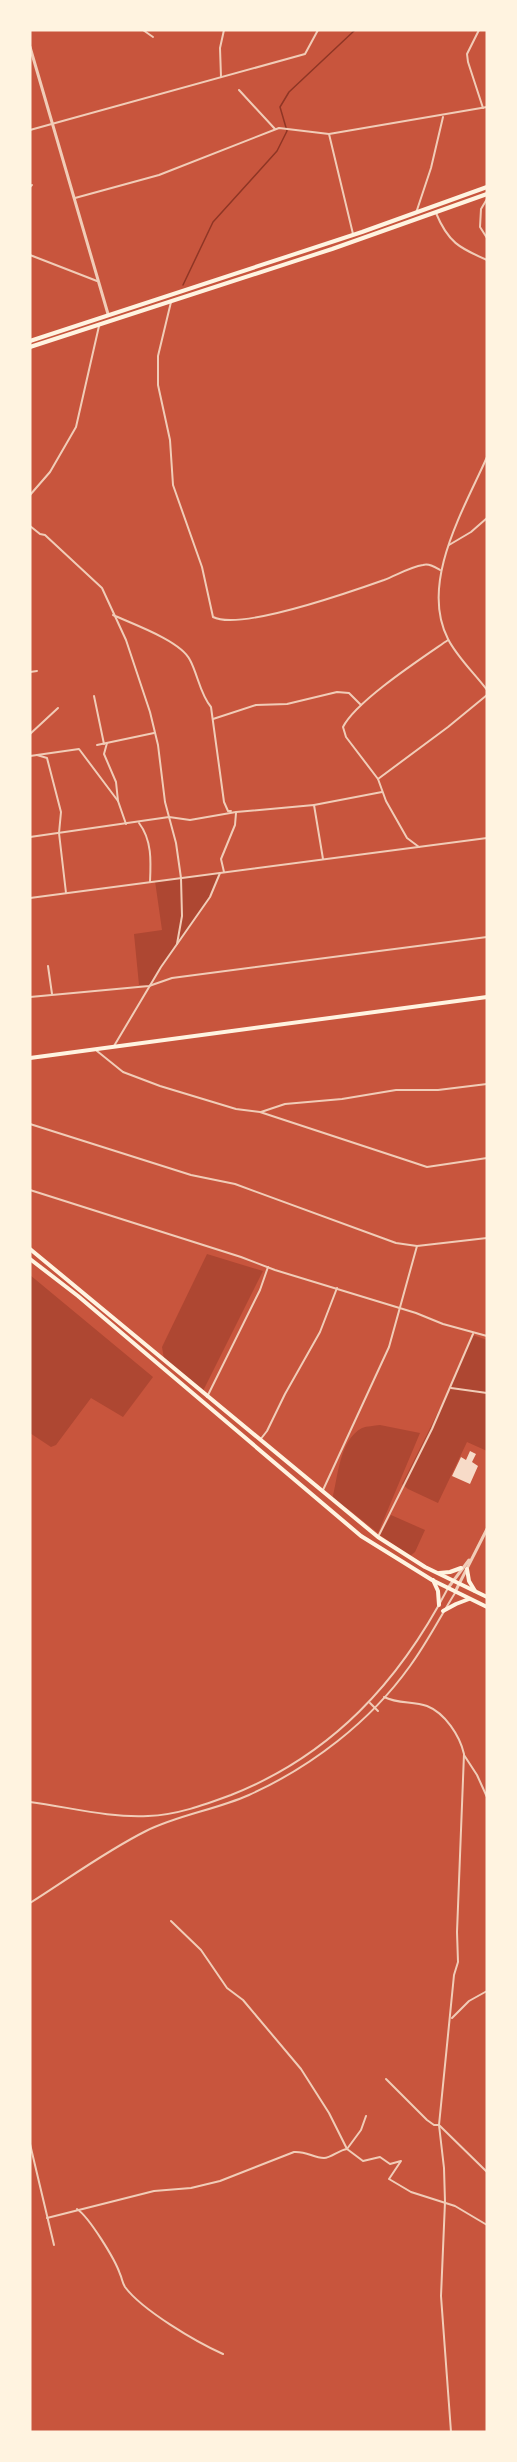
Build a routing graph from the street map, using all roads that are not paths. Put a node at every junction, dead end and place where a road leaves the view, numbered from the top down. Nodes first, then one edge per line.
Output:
1 (143, 30) edge
2 (224, 30) edge
3 (318, 30) edge
4 (479, 30) edge
5 (153, 37) dead end
6 (30, 47) edge
7 (221, 77) junction
8 (239, 90) dead end
9 (485, 108) edge
10 (443, 116) junction
11 (53, 123) junction
12 (275, 129) junction
13 (30, 130) edge
14 (329, 134) junction
15 (487, 187) edge
16 (487, 196) edge
17 (75, 198) junction
18 (416, 213) junction
19 (436, 213) junction
20 (353, 235) junction
21 (487, 238) edge
22 (30, 255) edge
23 (487, 260) edge
24 (98, 282) junction
25 (172, 301) junction
26 (108, 314) junction
27 (110, 321) junction
28 (99, 324) junction
29 (30, 341) edge
30 (30, 347) edge
31 (487, 457) edge
32 (30, 495) edge
33 (487, 518) edge
34 (30, 526) edge
35 (449, 545) junction
36 (440, 570) junction
37 (113, 615) junction
38 (448, 640) junction
39 (37, 671) dead end
40 (30, 672) edge
41 (487, 692) edge
42 (94, 696) dead end
43 (361, 705) junction
44 (58, 708) dead end
45 (213, 719) junction
46 (154, 733) junction
47 (30, 734) edge
48 (105, 744) junction
49 (97, 745) dead end
50 (37, 755) junction
51 (30, 756) edge
52 (378, 779) junction
53 (382, 792) junction
54 (118, 801) junction
55 (314, 805) junction
56 (236, 812) junction
57 (169, 817) junction
58 (139, 822) junction
59 (126, 824) junction
60 (59, 833) junction
61 (30, 837) edge
62 (487, 838) edge
63 (419, 847) junction
64 (322, 860) junction
65 (222, 873) junction
66 (181, 878) junction
67 (150, 882) junction
68 (66, 894) junction
69 (30, 898) edge
70 (487, 937) edge
71 (176, 947) junction
72 (48, 966) dead end
73 (149, 986) junction
74 (52, 994) junction
75 (30, 997) edge
76 (487, 997) edge
77 (114, 1046) junction
78 (94, 1049) junction
79 (30, 1058) edge
80 (487, 1084) edge
81 (260, 1113) junction
82 (30, 1124) edge
83 (487, 1158) edge
84 (30, 1190) edge
85 (487, 1239) edge
86 (417, 1246) junction
87 (30, 1249) edge
88 (30, 1259) edge
89 (268, 1267) junction
90 (337, 1288) junction
91 (402, 1309) junction
92 (474, 1332) junction
93 (487, 1336) edge
94 (450, 1388) junction
95 (487, 1393) edge
96 (207, 1396) junction
97 (260, 1440) junction
98 (322, 1493) junction
99 (487, 1529) edge
100 (378, 1537) junction
101 (470, 1559) junction
102 (461, 1568) junction
103 (466, 1569) junction
104 (438, 1573) junction
105 (432, 1580) junction
106 (452, 1581) junction
107 (460, 1584) junction
108 (448, 1588) junction
109 (455, 1592) junction
110 (476, 1592) junction
111 (487, 1597) edge
112 (469, 1599) junction
113 (439, 1605) junction
114 (487, 1606) edge
115 (443, 1611) junction
116 (384, 1697) junction
117 (369, 1703) junction
118 (375, 1708) junction
119 (378, 1711) dead end
120 (464, 1754) junction
121 (487, 1797) edge
122 (30, 1802) edge
123 (30, 1902) edge
124 (171, 1921) dead end
125 (487, 1991) edge
126 (450, 2020) junction
127 (386, 2079) dead end
128 (366, 2116) dead end
129 (439, 2125) junction
130 (30, 2144) edge
131 (347, 2149) junction
132 (487, 2172) edge
133 (445, 2202) junction
134 (77, 2209) junction
135 (47, 2218) junction
136 (487, 2225) edge
137 (54, 2245) dead end
138 (223, 2354) dead end
139 (451, 2432) edge

1 - 5 street
2 - 7 street
3 - 7 street
4 - 9 street
6 - 11 street
7 - 11 street
8 - 12 street
9 - 10 street
10 - 14 street
10 - 18 street
11 - 13 street
11 - 17 street
12 - 14 street
12 - 17 street
14 - 20 street
15 - 18 main road
16 - 19 main road
16 - 21 street
17 - 24 street
18 - 20 main road
19 - 23 street
19 - 25 main road
20 - 26 main road
22 - 24 street
24 - 26 street
25 - 27 main road
25 - 36 street
26 - 27 street
26 - 29 main road
27 - 28 main road
28 - 30 main road
28 - 32 street
31 - 35 street
33 - 35 street
34 - 37 street
35 - 36 street
36 - 38 street
37 - 45 street
37 - 46 street
38 - 41 street
38 - 43 street
39 - 40 street
41 - 52 street
42 - 48 street
43 - 45 street
43 - 52 street
44 - 47 street
45 - 56 street
46 - 48 street
46 - 57 street
48 - 49 street
48 - 54 street
50 - 51 street
50 - 54 street
50 - 60 street
52 - 53 street
53 - 55 street
53 - 63 street
54 - 59 street
55 - 56 street
55 - 64 street
56 - 57 street
56 - 65 street
57 - 58 street
57 - 66 street
58 - 59 street
58 - 67 street
59 - 60 street
60 - 61 street
60 - 68 street
62 - 63 street
63 - 64 street
64 - 65 street
65 - 66 street
65 - 71 street
66 - 67 street
66 - 71 street
67 - 68 street
68 - 69 street
70 - 73 street
71 - 73 street
72 - 74 street
73 - 74 street
73 - 77 street
74 - 75 street
76 - 77 main road
77 - 78 main road
78 - 79 main road
78 - 81 street
80 - 81 street
81 - 83 street
82 - 86 street
84 - 89 street
85 - 86 street
86 - 91 street
87 - 96 main road
88 - 105 main road
89 - 90 street
89 - 96 street
90 - 91 street
90 - 97 street
91 - 92 street
91 - 98 street
92 - 93 street
92 - 94 street
94 - 95 street
94 - 100 street
96 - 97 main road
97 - 98 main road
98 - 100 main road
99 - 101 street
100 - 104 main road
101 - 102 street
101 - 103 street
102 - 104 main road
102 - 106 street
103 - 107 street
103 - 110 main road
104 - 106 main road
105 - 108 main road
105 - 113 main road
106 - 107 main road
106 - 108 street
107 - 109 street
107 - 110 main road
108 - 109 main road
108 - 113 street
109 - 112 main road
109 - 115 street
110 - 111 main road
112 - 114 main road
112 - 115 main road
113 - 117 street
115 - 116 street
116 - 118 street
116 - 120 street
117 - 118 street
117 - 122 street
118 - 119 street
118 - 123 street
120 - 121 street
120 - 126 street
124 - 131 street
125 - 126 street
126 - 129 street
127 - 129 street
128 - 131 street
129 - 132 street
129 - 133 street
130 - 135 street
131 - 133 street
131 - 134 street
133 - 136 street
133 - 139 street
134 - 135 street
134 - 138 street
135 - 137 street

